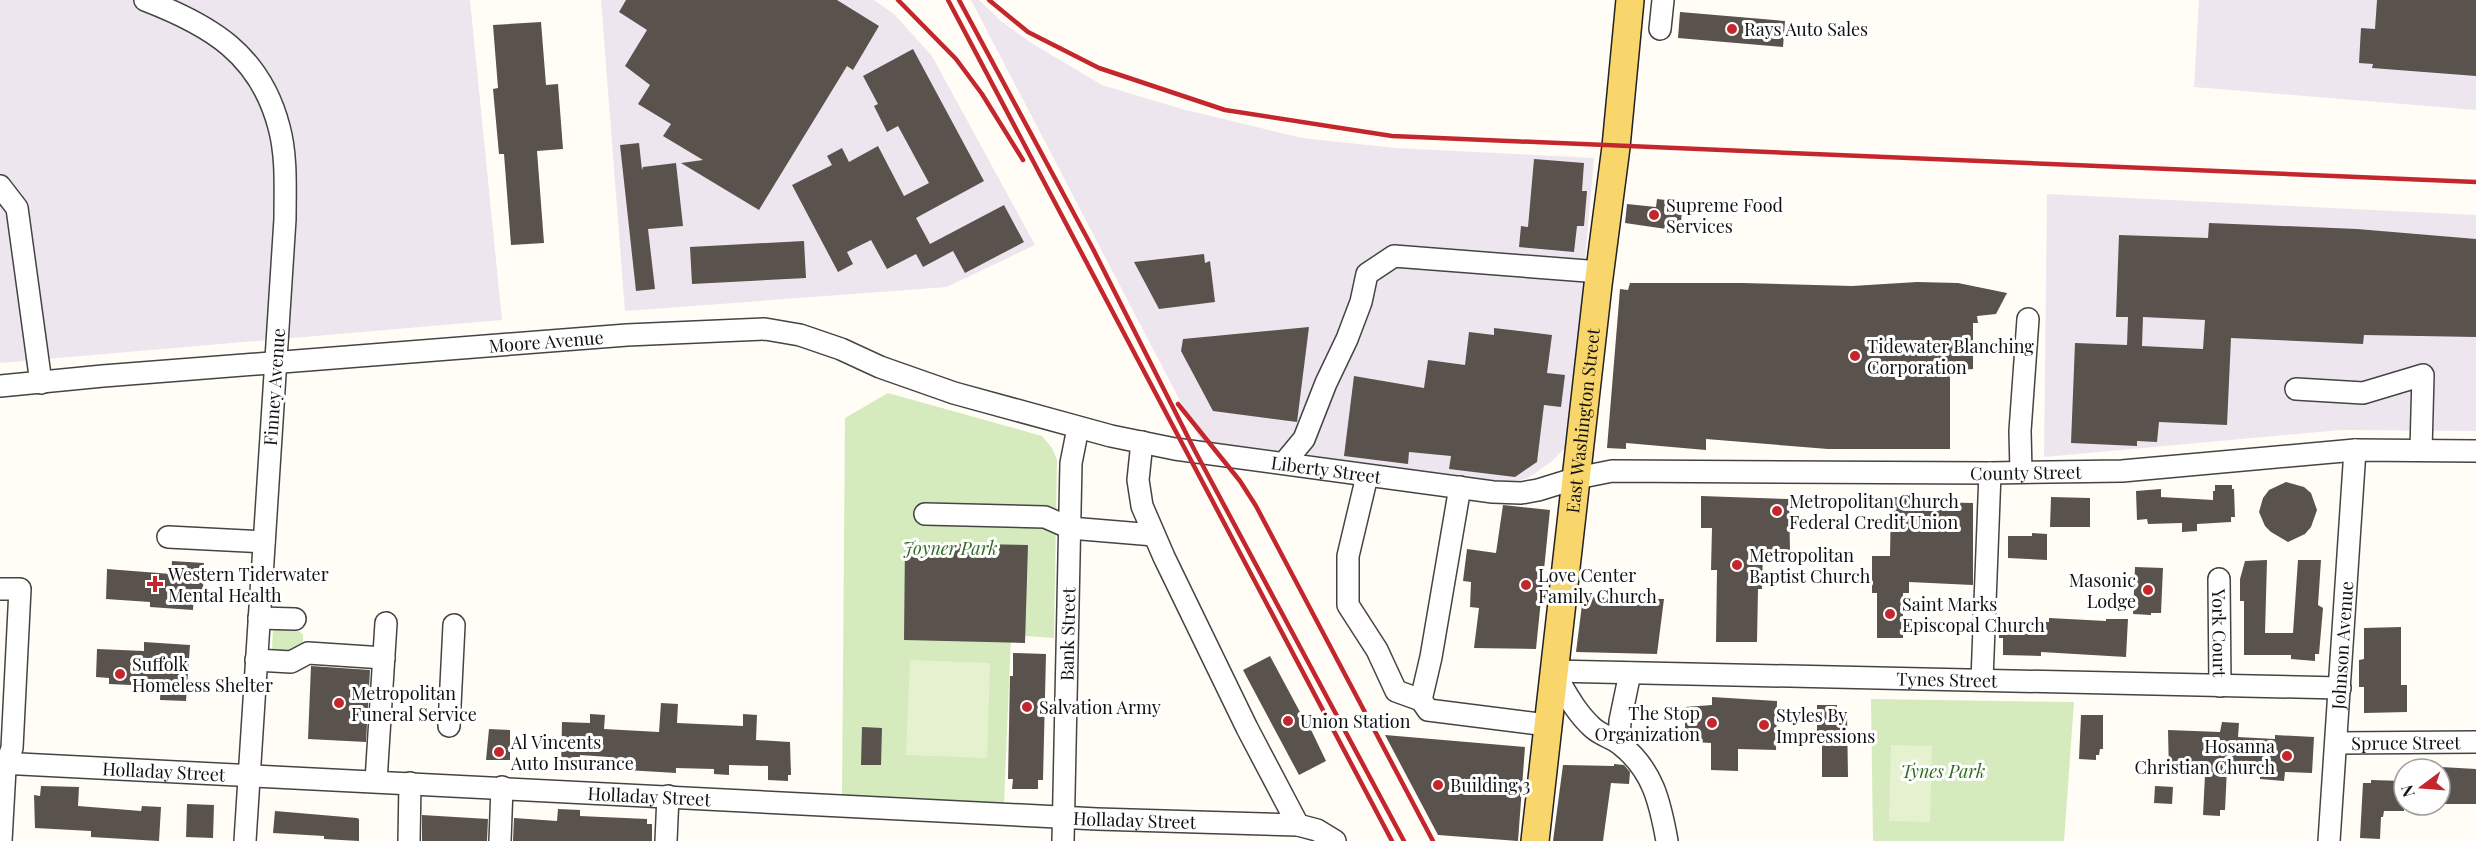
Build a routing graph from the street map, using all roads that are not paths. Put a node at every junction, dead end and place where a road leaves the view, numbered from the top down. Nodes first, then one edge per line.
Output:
1 (145, 0) edge
2 (1630, 0) edge
3 (1663, 0) edge
4 (1660, 30) dead end
5 (0, 186) edge
6 (1600, 272) junction
7 (2028, 319) dead end
8 (276, 363) junction
9 (41, 383) junction
10 (0, 387) edge
11 (2296, 389) dead end
12 (1078, 428) junction
13 (1142, 442) junction
14 (2355, 450) junction
15 (2421, 450) junction
16 (2476, 451) edge
17 (1284, 463) junction
18 (2020, 472) junction
19 (1990, 473) junction
20 (1366, 476) junction
21 (1576, 478) junction
22 (1460, 488) junction
23 (925, 514) dead end
24 (1070, 528) junction
25 (1154, 535) junction
26 (168, 537) dead end
27 (264, 542) junction
28 (2219, 579) dead end
29 (10, 589) edge
30 (259, 618) junction
31 (295, 620) dead end
32 (386, 623) dead end
33 (454, 625) dead end
34 (384, 658) junction
35 (256, 660) junction
36 (1553, 671) junction
37 (1630, 673) junction
38 (1982, 680) junction
39 (2220, 686) junction
40 (2340, 688) junction
41 (1421, 700) junction
42 (1547, 725) junction
43 (449, 726) dead end
44 (2476, 742) edge
45 (1619, 743) junction
46 (2336, 743) junction
47 (3, 763) edge
48 (249, 775) junction
49 (376, 781) junction
50 (410, 783) junction
51 (502, 788) junction
52 (668, 796) junction
53 (1063, 817) junction
54 (1298, 825) junction
55 (2, 841) edge
56 (245, 841) edge
57 (409, 841) edge
58 (500, 841) edge
59 (666, 841) edge
60 (1062, 841) edge
61 (1335, 841) edge
62 (1535, 841) edge
63 (1667, 841) edge
64 (2330, 841) edge

1 - 8 street, Finney Avenue
2 - 6 main road, East Washington Street
3 - 4 street
5 - 9 street
6 - 17 street
6 - 21 main road, East Washington Street
7 - 18 street
8 - 9 street, Moore Avenue
8 - 12 street, Moore Avenue
8 - 27 street, Finney Avenue
9 - 10 street, Moore Avenue
11 - 15 street
12 - 13 street, Liberty Street
12 - 24 street, Bank Street
13 - 17 street, Liberty Street
13 - 25 street
14 - 15 street, County Street
14 - 18 street, County Street
14 - 40 street, Johnson Avenue
15 - 16 street, County Street
17 - 20 street, Liberty Street
18 - 19 street, County Street
19 - 21 street, County Street
19 - 38 street
20 - 22 street, Liberty Street
20 - 41 street
21 - 22 street, Liberty Street
21 - 36 main road, East Washington Street
22 - 41 street
23 - 24 street
24 - 25 street
24 - 53 street, Bank Street
25 - 54 street
26 - 27 street
27 - 30 street, Finney Avenue
28 - 39 street, York Court
29 - 47 street
30 - 31 street
30 - 35 street, Finney Avenue
32 - 34 street
33 - 43 street
34 - 35 street
34 - 49 street
35 - 48 street, Finney Avenue
36 - 37 street, Tynes Street
36 - 42 main road, East Washington Street
36 - 45 street
37 - 38 street, Tynes Street
37 - 45 street
38 - 39 street, Tynes Street
39 - 40 street, Tynes Street
40 - 46 street, Johnson Avenue
41 - 42 street
42 - 62 main road, East Washington Street
44 - 46 street, Spruce Street
45 - 63 street
46 - 64 street, Johnson Avenue
47 - 48 street, Holladay Street
47 - 55 street
48 - 49 street, Holladay Street
48 - 56 street, Finney Avenue
49 - 50 street, Holladay Street
50 - 51 street, Holladay Street
50 - 57 street
51 - 52 street, Holladay Street
51 - 58 street
52 - 53 street, Holladay Street
52 - 59 street
53 - 54 street, Holladay Street
53 - 60 street, Bank Street
54 - 61 street, Holladay Street

